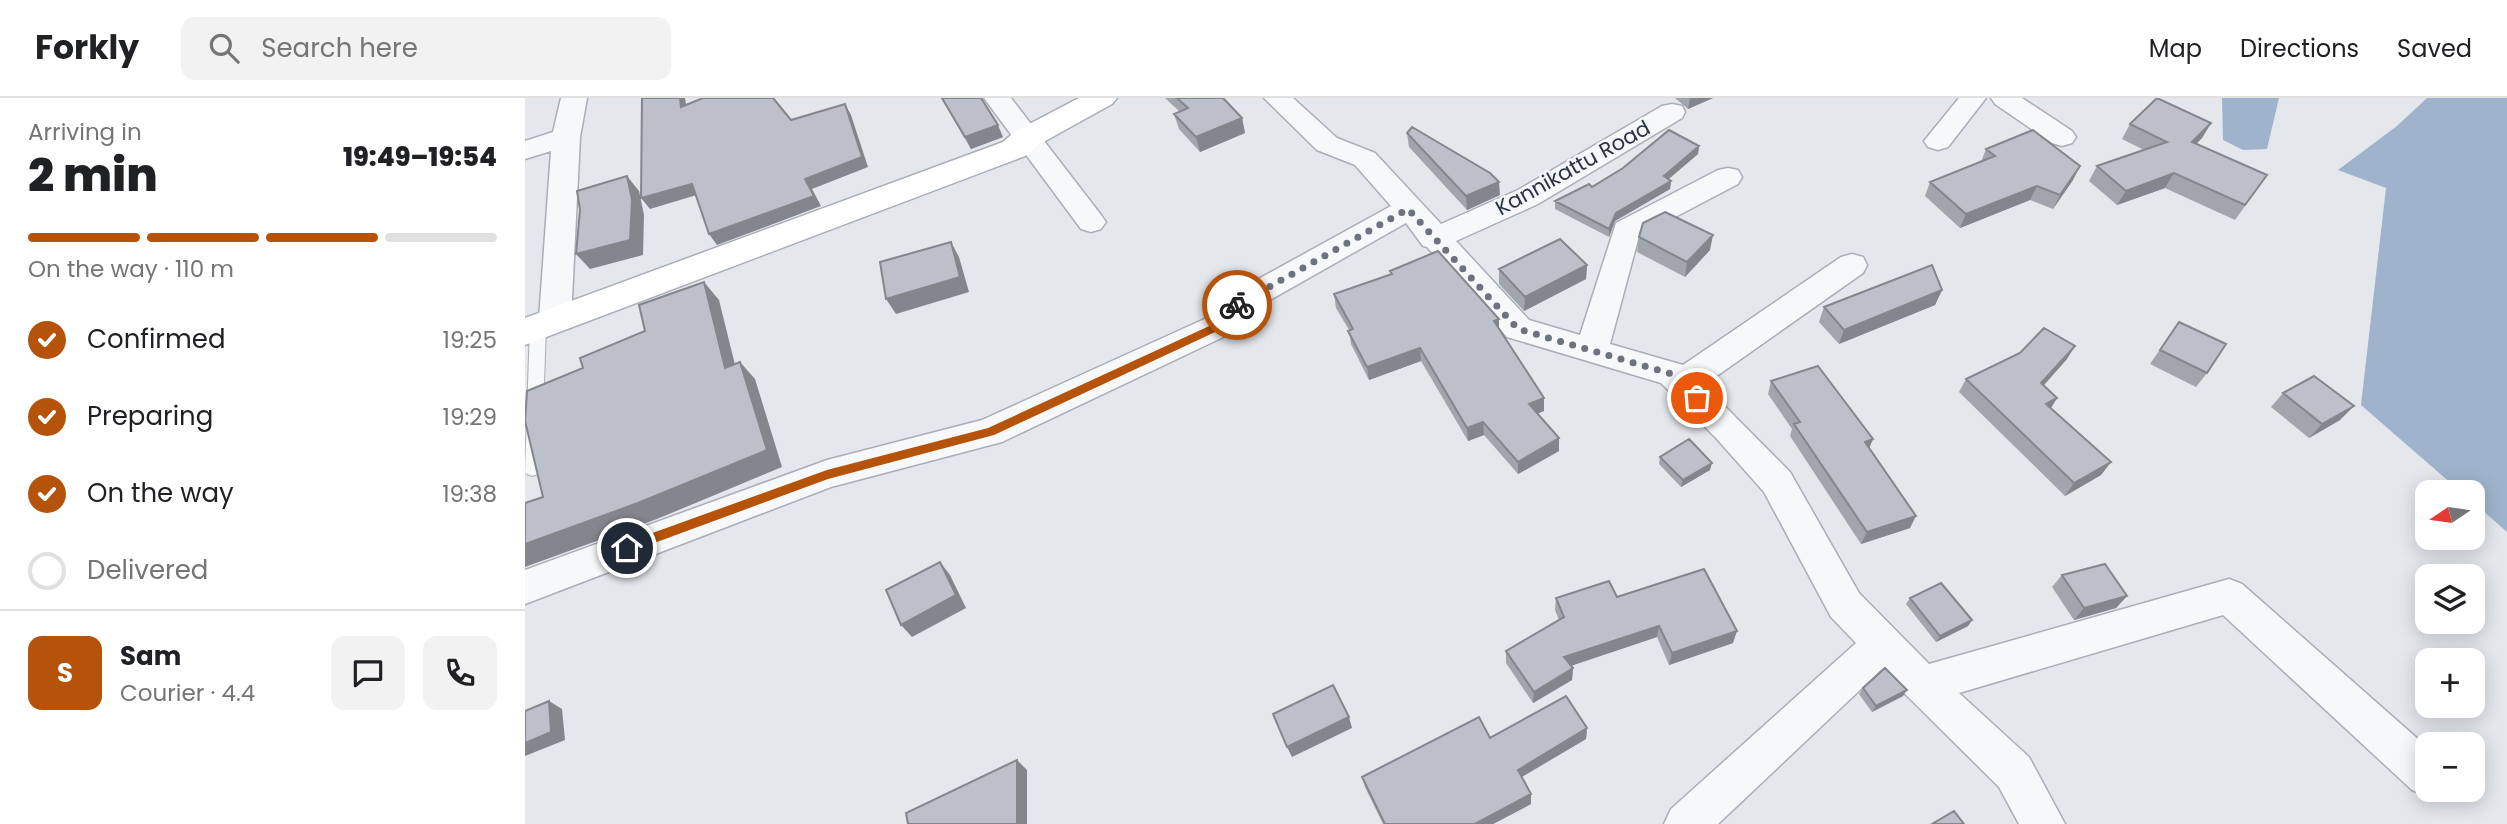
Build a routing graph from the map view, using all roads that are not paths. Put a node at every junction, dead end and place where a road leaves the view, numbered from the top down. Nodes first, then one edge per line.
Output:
1 (574, 98) edge
2 (997, 98) edge
3 (1102, 98) edge
4 (1277, 98) edge
5 (1973, 98) edge
6 (2004, 98) edge
7 (1672, 113) dead end
8 (566, 136) junction
9 (2062, 137) dead end
10 (1027, 138) junction
11 (1938, 141) dead end
12 (525, 150) edge
13 (1728, 177) dead end
14 (1408, 209) junction
15 (1091, 222) dead end
16 (1434, 239) junction
17 (1852, 265) dead end
18 (539, 326) edge
19 (1592, 351) junction
20 (1682, 383) junction
21 (533, 469) edge
22 (525, 587) edge
23 (1882, 644) junction
24 (1922, 685) junction
25 (2415, 764) edge
26 (1686, 824) edge
27 (2043, 824) edge

1 - 8 street
2 - 10 street
3 - 10 main road
4 - 14 street
5 - 11 street
6 - 9 street
7 - 16 street, Kannikattu Road
8 - 12 street
8 - 18 street
10 - 15 street
10 - 18 main road
13 - 19 street
14 - 16 street
14 - 22 street
16 - 19 street
17 - 20 street
18 - 21 lane
19 - 20 street
20 - 23 street
23 - 24 street
23 - 26 street
24 - 25 street
24 - 27 street

